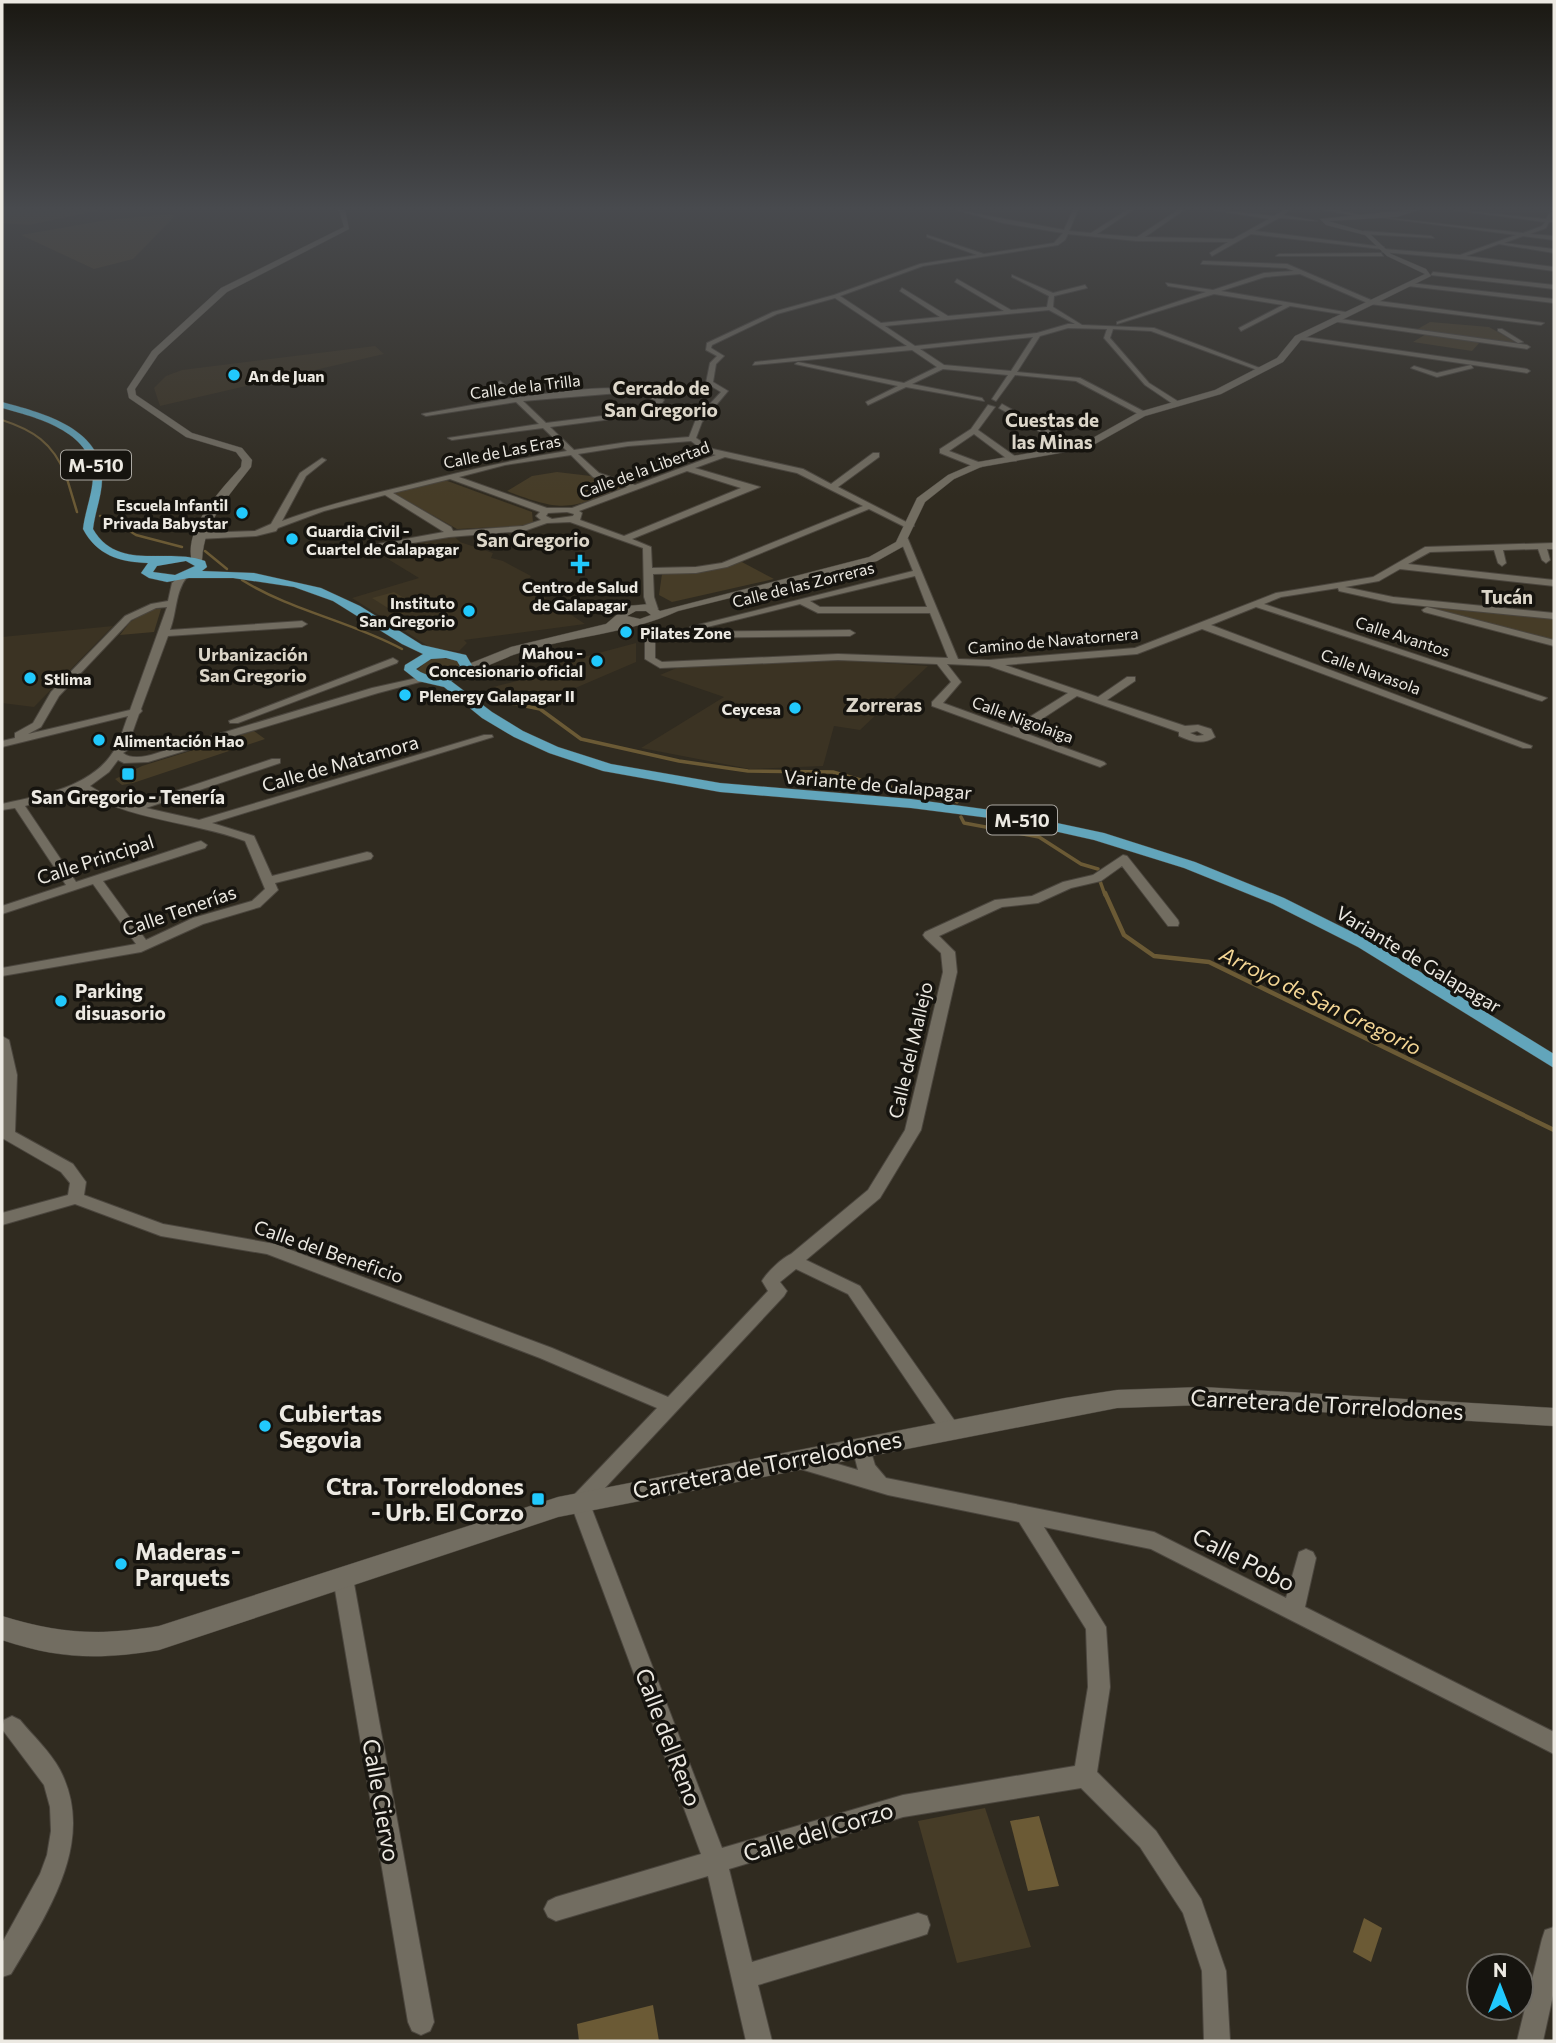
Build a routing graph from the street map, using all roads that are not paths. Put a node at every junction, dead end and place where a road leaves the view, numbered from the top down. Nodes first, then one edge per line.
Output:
1 (207, 305) edge
2 (802, 305) edge
3 (850, 305) edge
4 (926, 305) edge
5 (999, 305) edge
6 (1176, 305) edge
7 (1287, 305) edge
8 (1297, 305) edge
9 (1363, 305) edge
10 (1406, 305) edge
11 (1050, 307) joint
12 (1010, 312) junction
13 (1345, 314) junction
14 (946, 318) junction
15 (1333, 320) junction
16 (1540, 320) dead end
17 (1079, 324) dead end
18 (880, 325) junction
19 (1110, 328) junction
20 (1241, 329) dead end
21 (1500, 330) dead end
22 (1036, 337) junction
23 (1298, 338) junction
24 (913, 348) junction
25 (1435, 358) junction
26 (795, 361) junction
27 (755, 364) dead end
28 (1483, 365) junction
29 (942, 367) junction
30 (1262, 370) junction
31 (1527, 371) dead end
32 (1013, 373) junction
33 (500, 383) dead end
34 (905, 385) junction
35 (996, 398) junction
36 (518, 400) junction
37 (982, 400) junction
38 (869, 403) dead end
39 (1176, 404) junction
40 (2, 405) edge
41 (1002, 406) junction
42 (991, 407) junction
43 (426, 414) dead end
44 (1142, 414) junction
45 (543, 424) junction
46 (974, 430) junction
47 (452, 438) dead end
48 (692, 439) junction
49 (1076, 449) junction
50 (571, 451) junction
51 (725, 454) junction
52 (876, 456) dead end
53 (1013, 459) junction
54 (322, 460) dead end
55 (978, 465) junction
56 (687, 468) junction
57 (448, 475) junction
58 (634, 487) junction
59 (832, 487) junction
60 (385, 492) junction
61 (869, 506) junction
62 (547, 511) junction
63 (573, 515) junction
64 (545, 521) junction
65 (910, 526) junction
66 (272, 529) junction
67 (449, 534) junction
68 (625, 538) junction
69 (904, 539) junction
70 (197, 540) junction
71 (1554, 545) edge
72 (1542, 546) junction
73 (1498, 547) junction
74 (1455, 548) junction
75 (361, 550) dead end
76 (891, 550) junction
77 (910, 554) junction
78 (128, 559) junction
79 (166, 560) junction
80 (1546, 560) dead end
81 (199, 562) junction
82 (1502, 563) dead end
83 (1397, 566) junction
84 (1459, 566) dead end
85 (147, 571) junction
86 (649, 571) junction
87 (918, 572) junction
88 (225, 574) junction
89 (186, 576) junction
90 (157, 578) junction
91 (1554, 583) edge
92 (1349, 585) junction
93 (1333, 587) junction
94 (174, 591) junction
95 (1393, 600) junction
96 (802, 601) junction
97 (174, 603) junction
98 (1255, 604) junction
99 (931, 610) junction
100 (653, 616) junction
101 (1554, 616) edge
102 (628, 620) junction
103 (302, 624) dead end
104 (1204, 626) junction
105 (695, 627) dead end
106 (164, 633) junction
107 (850, 633) dead end
108 (410, 643) junction
109 (1554, 643) edge
110 (440, 654) junction
111 (393, 661) dead end
112 (941, 663) junction
113 (955, 663) junction
114 (989, 663) junction
115 (412, 666) junction
116 (461, 671) junction
117 (429, 679) junction
118 (1131, 679) dead end
119 (326, 687) junction
120 (376, 690) junction
121 (1075, 693) junction
122 (1542, 698) dead end
123 (346, 699) junction
124 (1098, 701) junction
125 (137, 710) junction
126 (233, 721) dead end
127 (37, 725) junction
128 (132, 725) junction
129 (1185, 730) dead end
130 (1014, 732) junction
131 (48, 733) junction
132 (488, 737) dead end
133 (21, 739) junction
134 (147, 741) junction
135 (2, 744) edge
136 (1528, 746) dead end
137 (120, 752) junction
138 (154, 754) junction
139 (276, 761) dead end
140 (1100, 764) dead end
141 (81, 785) junction
142 (18, 804) junction
143 (2, 807) edge
144 (137, 807) junction
145 (203, 822) junction
146 (201, 845) dead end
147 (367, 856) dead end
148 (95, 878) junction
149 (269, 881) junction
150 (73, 887) junction
151 (2, 910) edge
152 (1173, 923) dead end
153 (144, 946) junction
154 (2, 972) edge
155 (2, 1040) edge
156 (1554, 1062) edge
157 (76, 1198) junction
158 (2, 1219) edge
159 (792, 1260) junction
160 (669, 1405) junction
161 (1554, 1417) edge
162 (950, 1429) junction
163 (861, 1447) junction
164 (794, 1460) junction
165 (888, 1487) junction
166 (580, 1502) junction
167 (1025, 1514) junction
168 (1306, 1558) dead end
169 (343, 1578) junction
170 (1293, 1612) junction
171 (2, 1628) edge
172 (12, 1727) dead end
173 (1554, 1743) edge
174 (1085, 1776) junction
175 (716, 1862) junction
176 (556, 1909) dead end
177 (918, 1925) dead end
178 (1554, 1939) edge
179 (2, 1965) edge
180 (744, 1977) junction
181 (421, 2022) dead end
182 (759, 2041) edge
183 (1217, 2041) edge
184 (1530, 2041) edge

1 - 70 main road
2 - 48 street
3 - 18 street
4 - 14 street
5 - 12 street
6 - 19 street
7 - 20 street
8 - 13 street
9 - 13 main road
10 - 16 street
11 - 12 street
11 - 17 street
12 - 14 street
13 - 15 main road
14 - 18 street
15 - 21 street
15 - 23 main road
18 - 24 street
19 - 22 street
19 - 30 street
19 - 39 street
22 - 24 street
22 - 32 street
23 - 25 street
23 - 30 main road
24 - 26 street
24 - 29 street
25 - 28 street
25 - 28 street
26 - 27 street
26 - 34 street
28 - 31 street
29 - 32 street
29 - 34 street
30 - 39 main road
32 - 35 street
32 - 44 street
33 - 36 street
34 - 37 street
34 - 38 street
35 - 37 street
35 - 41 street
36 - 43 street, Calle de la Trilla
36 - 45 street
36 - 45 street, Calle de la Trilla
37 - 42 street
39 - 44 main road
40 - 78 main road, M-510
41 - 42 street
41 - 49 street
42 - 46 street
44 - 49 main road
45 - 47 street, Calle de la Trilla
45 - 50 street
46 - 53 street
46 - 55 street
48 - 50 street, Calle de Las Eras
48 - 51 street
49 - 53 main road
50 - 57 street, Calle de Las Eras
50 - 58 street
51 - 56 street, Calle de la Libertad
51 - 59 street
52 - 59 street
53 - 55 main road
54 - 66 street
55 - 65 main road
56 - 58 street, Calle de la Libertad
56 - 68 street
57 - 60 street, Calle de Las Eras
57 - 62 street
58 - 63 street, Calle de la Libertad
59 - 61 street
60 - 66 street, Calle de Las Eras
60 - 67 street
61 - 65 street
61 - 86 street
62 - 63 street
62 - 64 street
63 - 64 street
63 - 68 street
64 - 67 street
65 - 69 main road
66 - 70 street, Calle de Las Eras
67 - 75 street
68 - 86 street
69 - 76 main road
69 - 77 street
70 - 79 main road
70 - 81 main road
71 - 72 street, Camino de Navatornera
72 - 73 street, Camino de Navatornera
72 - 80 street
73 - 74 street, Camino de Navatornera
73 - 82 street
74 - 83 street, Camino de Navatornera
74 - 84 street
76 - 77 street
76 - 100 main road
77 - 87 street
78 - 79 main road, M-510
78 - 85 main road, M-510
79 - 81 main road, M-510
79 - 85 main road
81 - 88 main road, M-510
81 - 89 main road
83 - 91 street
83 - 92 street, Camino de Navatornera
85 - 90 main road, M-510
86 - 100 street
87 - 96 street, Calle de las Zorreras
87 - 99 street
88 - 89 main road, M-510
88 - 108 main road, M-510
89 - 90 main road, M-510
89 - 94 street
90 - 94 street
92 - 93 street, Camino de Navatornera
92 - 95 street
93 - 95 street
93 - 98 street, Camino de Navatornera
94 - 97 street
95 - 101 street
95 - 109 street
96 - 99 street
96 - 105 street, Calle de las Zorreras
97 - 106 street
97 - 127 street
98 - 104 street, Camino de Navatornera
98 - 122 street, Calle Avantos
99 - 113 street
100 - 102 main road
100 - 102 main road
100 - 107 street
100 - 112 street, Camino de Navatornera
102 - 116 main road
103 - 106 street
104 - 114 street, Camino de Navatornera
104 - 136 street, Calle Navasola
106 - 125 street
108 - 110 main road, M-510
108 - 115 main road
110 - 115 main road, M-510
110 - 116 main road, M-510
111 - 119 street
112 - 113 street, Camino de Navatornera
112 - 130 street, Calle Nigolaiga
113 - 114 street, Camino de Navatornera
114 - 121 street
115 - 117 main road, M-510
115 - 120 street
116 - 117 main road, M-510
116 - 156 main road, Variante de Galapagar / M-510
117 - 120 street
118 - 124 street
119 - 123 street
119 - 126 street
120 - 123 street
121 - 124 street
121 - 130 street
123 - 138 street
124 - 129 street
125 - 128 street
125 - 131 street
127 - 131 street
127 - 133 street
128 - 134 street
128 - 137 street
130 - 140 street, Calle Nigolaiga
131 - 133 street
132 - 145 street, Calle de Matamora
133 - 135 street
134 - 137 street
134 - 138 street
137 - 138 street
137 - 141 street
138 - 141 street
139 - 144 street
141 - 142 street
141 - 144 street
142 - 143 street
142 - 150 street
144 - 145 street
145 - 149 street
146 - 148 street, Calle Principal
147 - 149 street
148 - 150 street, Calle Principal
148 - 153 street
149 - 153 street, Calle Tenerías
150 - 151 street, Calle Principal
152 - 159 street, Calle del Mallejo
153 - 154 street, Calle Tenerías
155 - 157 street
157 - 158 street
157 - 160 street, Calle del Beneficio
159 - 160 street, Calle del Mallejo
159 - 162 street
160 - 166 street, Calle del Mallejo
161 - 162 main road, Carretera de Torrelodones
162 - 163 main road, Carretera de Torrelodones
163 - 164 main road, Carretera de Torrelodones
163 - 165 street
164 - 165 street, Calle Pobo
164 - 166 main road, Carretera de Torrelodones
165 - 167 street, Calle Pobo
166 - 169 main road, Carretera de Torrelodones
166 - 175 street, Calle del Reno
167 - 170 street, Calle Pobo
167 - 174 street
168 - 170 street
169 - 171 main road, Carretera de Torrelodones
169 - 181 street, Calle Ciervo
170 - 173 street, Calle Pobo
172 - 179 street
174 - 175 street, Calle del Corzo
174 - 183 street
175 - 176 street, Calle del Corzo
175 - 180 street, Calle del Reno
177 - 180 street
178 - 184 street
180 - 182 street, Calle del Reno

